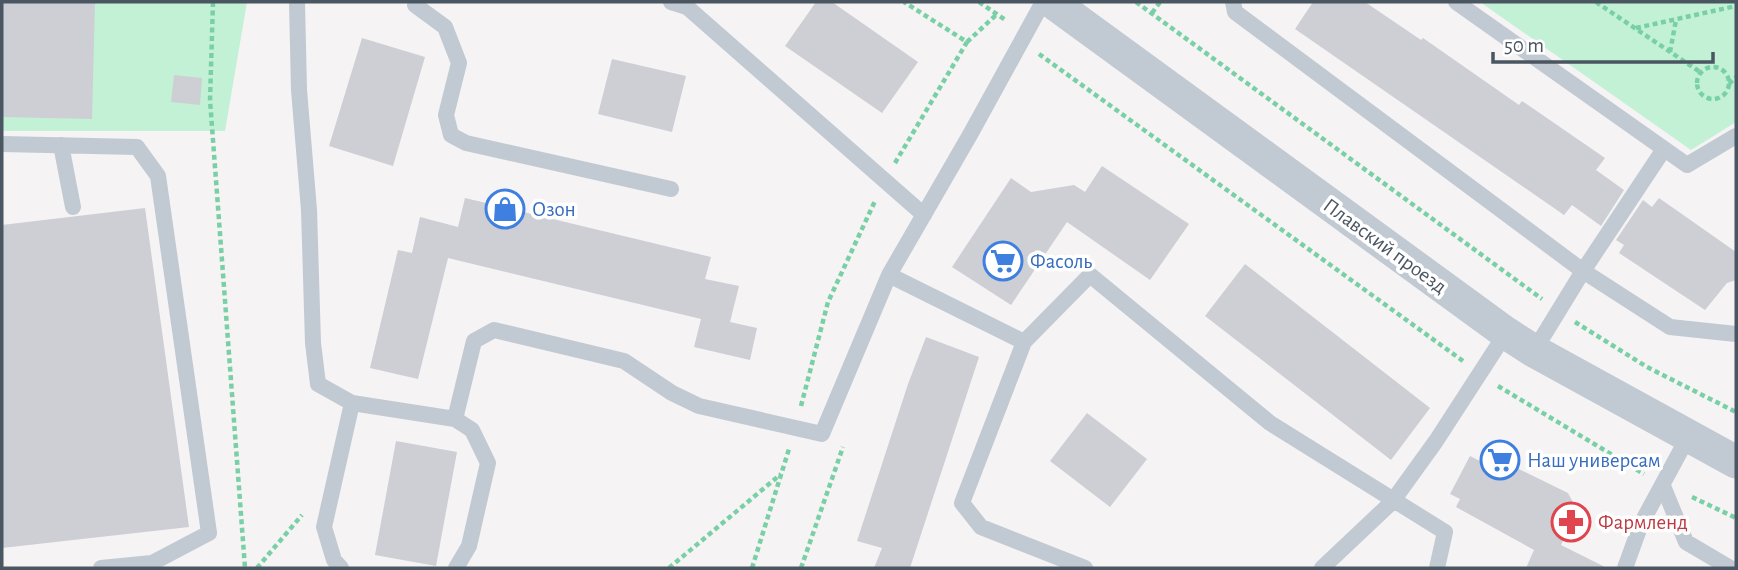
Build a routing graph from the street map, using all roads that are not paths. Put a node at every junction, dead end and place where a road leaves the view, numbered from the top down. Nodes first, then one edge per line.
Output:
1 (297, 2) edge
2 (671, 2) edge
3 (1043, 2) edge
4 (1052, 2) edge
5 (1233, 2) edge
6 (1455, 2) edge
7 (413, 3) edge
8 (1736, 136) edge
9 (2, 144) edge
10 (61, 145) junction
11 (1664, 149) junction
12 (671, 189) dead end
13 (73, 207) dead end
14 (924, 215) junction
15 (1583, 271) junction
16 (889, 275) junction
17 (1506, 333) junction
18 (1736, 334) edge
19 (1024, 342) junction
20 (1534, 351) junction
21 (352, 403) junction
22 (455, 419) junction
23 (1688, 437) junction
24 (1736, 462) edge
25 (1663, 486) junction
26 (1392, 502) junction
27 (101, 568) edge
28 (341, 568) edge
29 (456, 568) edge
30 (1084, 568) edge
31 (1322, 568) edge
32 (1437, 568) edge
33 (1625, 568) edge
34 (1730, 568) edge

1 - 21 lane
2 - 14 lane
3 - 14 lane
4 - 17 street, Плавский проезд
5 - 15 lane
6 - 11 lane
7 - 12 lane
8 - 11 lane
9 - 10 lane
10 - 13 lane
10 - 27 lane
11 - 15 lane
14 - 16 lane
15 - 18 lane
15 - 20 lane
16 - 19 lane
16 - 22 lane
17 - 20 street, Плавский проезд
17 - 26 lane
19 - 26 lane
19 - 30 lane
20 - 23 street, Плавский проезд
21 - 22 lane
21 - 28 lane
22 - 29 lane
23 - 24 street, Плавский проезд
23 - 25 lane
25 - 33 lane
25 - 34 lane
26 - 31 lane
26 - 32 lane

